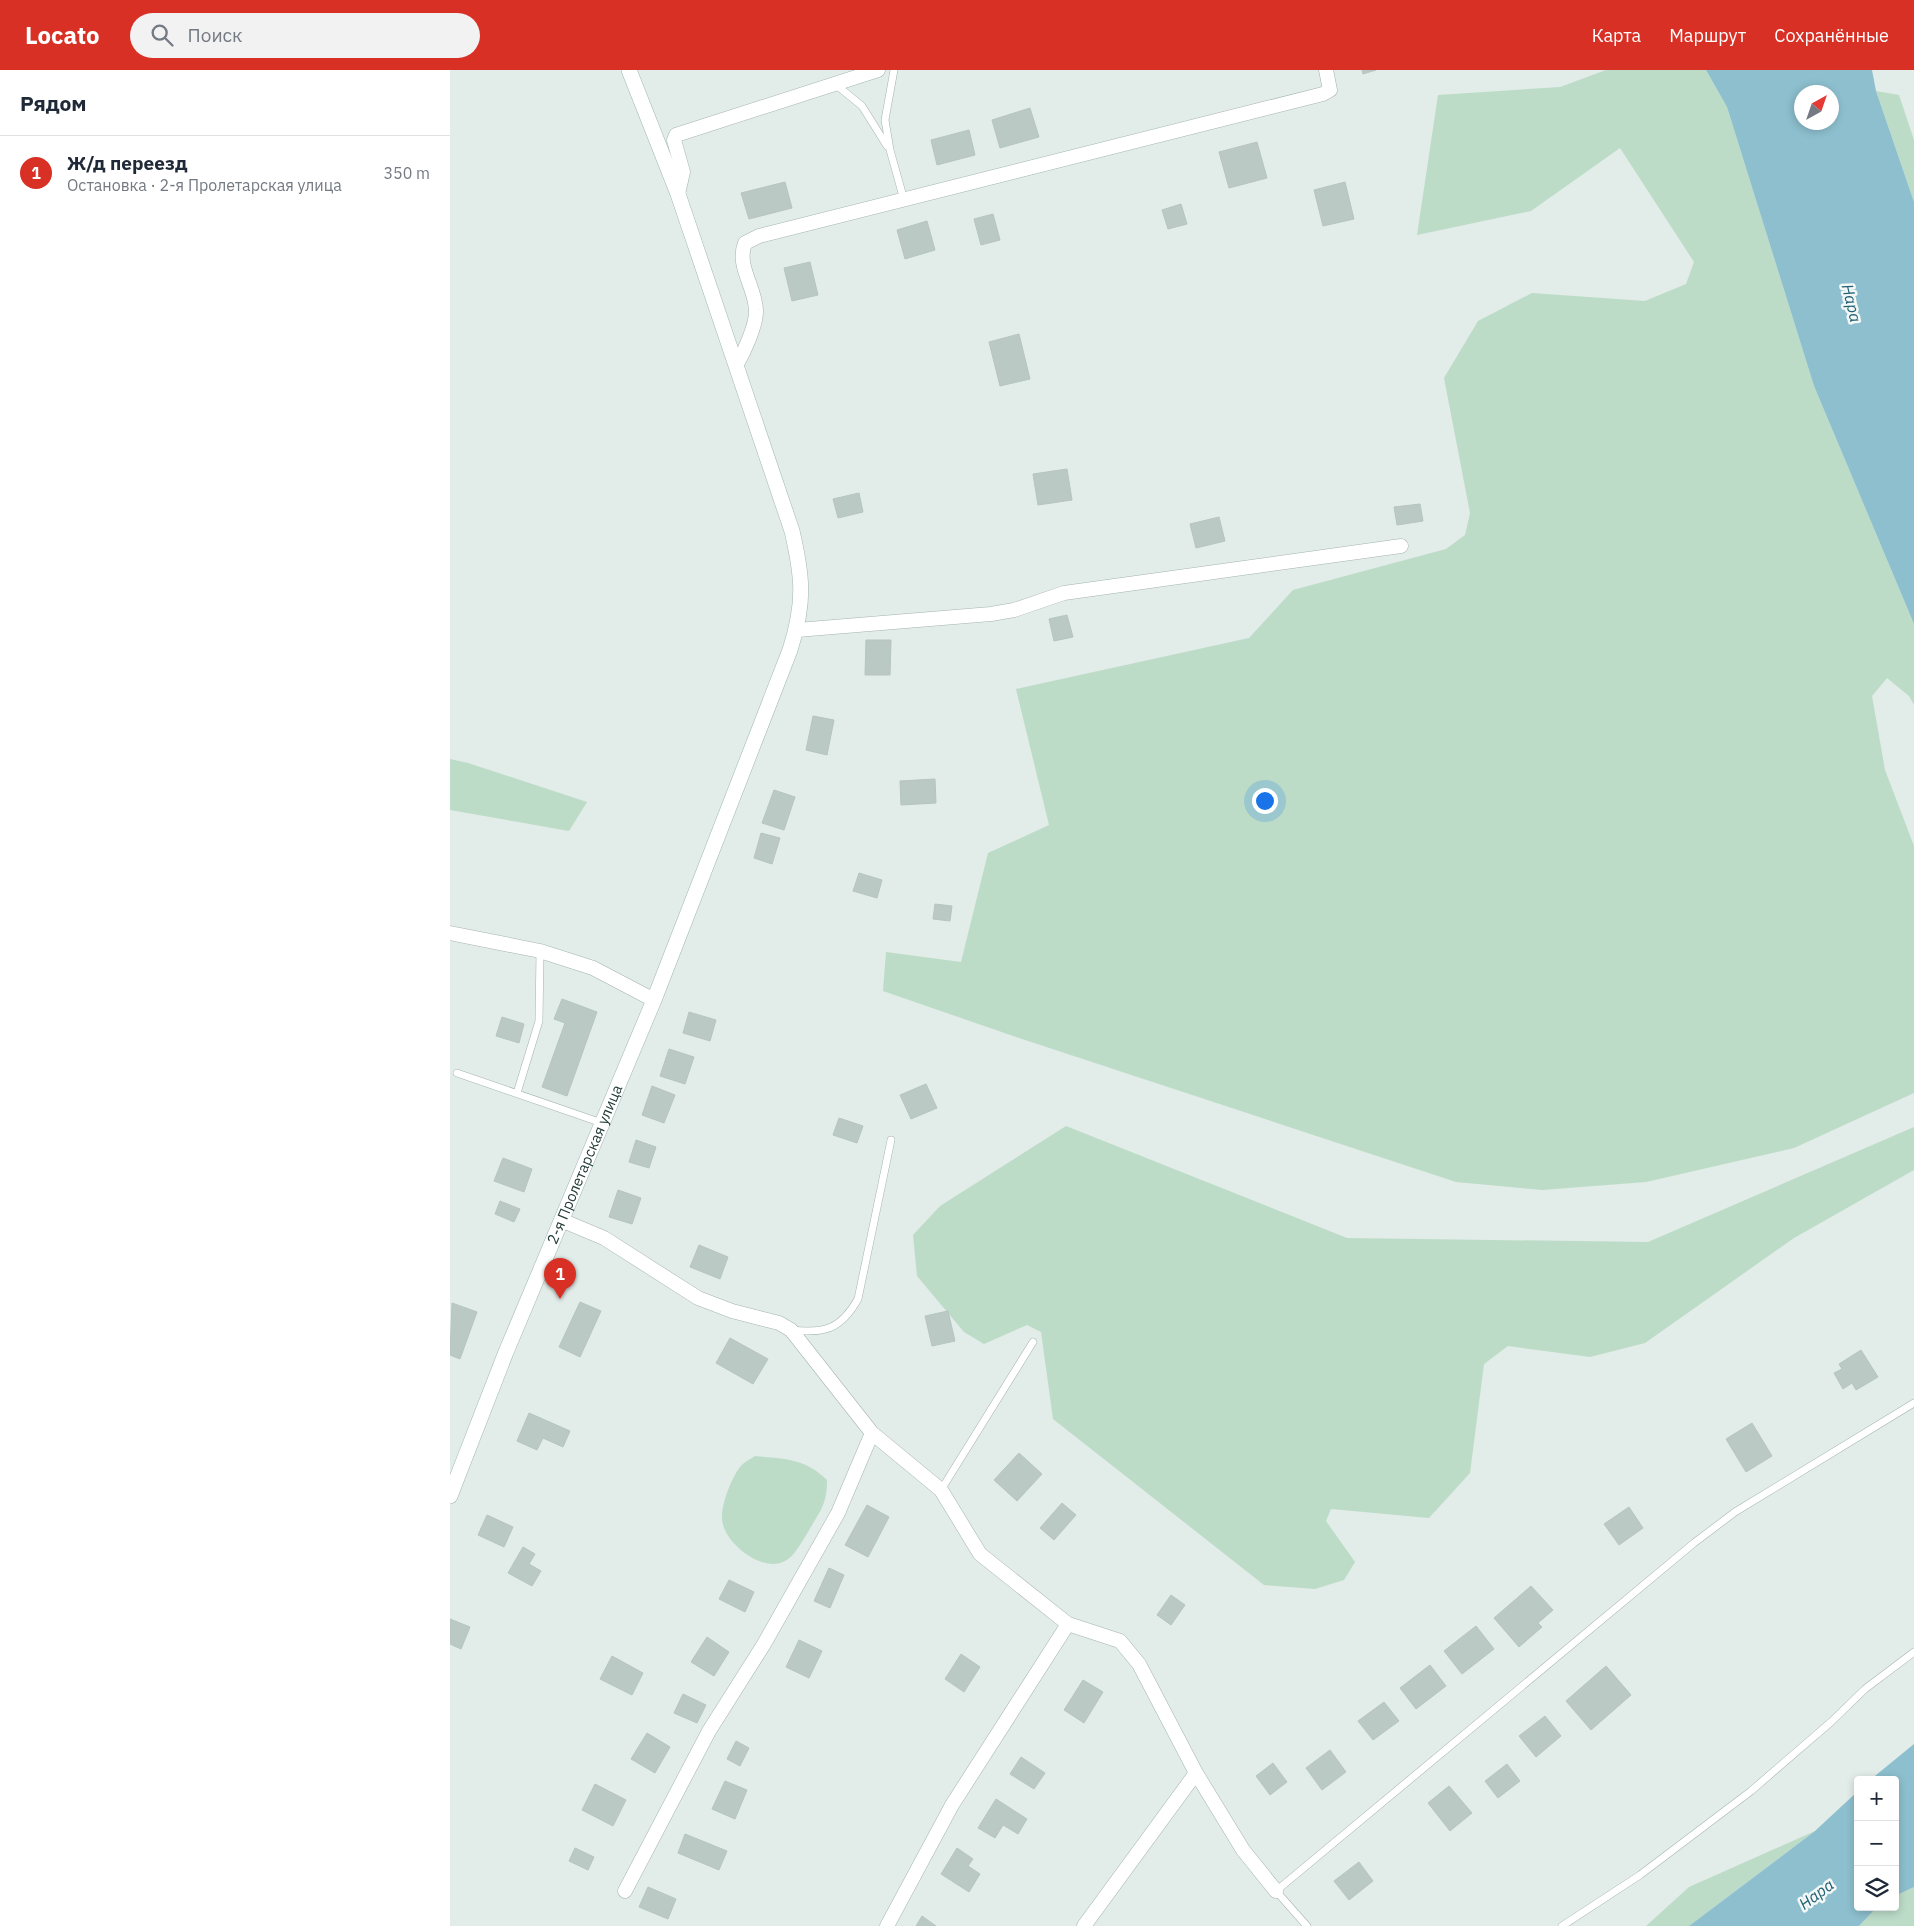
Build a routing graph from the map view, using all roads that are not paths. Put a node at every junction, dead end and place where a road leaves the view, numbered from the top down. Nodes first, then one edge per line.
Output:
1 (629, 70) edge
2 (878, 70) edge
3 (894, 70) edge
4 (1326, 70) edge
5 (834, 84) junction
6 (890, 150) junction
7 (678, 194) junction
8 (904, 200) junction
9 (736, 364) junction
10 (1401, 546) dead end
11 (797, 630) junction
12 (450, 933) edge
13 (540, 951) junction
14 (654, 1000) junction
15 (457, 1073) dead end
16 (517, 1093) junction
17 (602, 1123) junction
18 (891, 1140) dead end
19 (561, 1220) junction
20 (791, 1330) junction
21 (1033, 1342) dead end
22 (1914, 1403) edge
23 (872, 1433) junction
24 (941, 1490) junction
25 (450, 1496) edge
26 (1068, 1624) junction
27 (1914, 1652) edge
28 (1196, 1773) junction
29 (625, 1891) dead end
30 (1276, 1891) junction
31 (887, 1926) edge
32 (1084, 1926) edge
33 (1306, 1926) edge
34 (1562, 1926) edge

1 - 7 main road, 2-я Пролетарская улица
2 - 5 street
3 - 6 lane
4 - 8 street
5 - 6 lane
5 - 7 street
6 - 8 lane
7 - 9 main road, 2-я Пролетарская улица
8 - 9 street
9 - 11 main road, 2-я Пролетарская улица
10 - 11 street
11 - 14 main road, 2-я Пролетарская улица
12 - 13 street
13 - 14 street
13 - 16 lane
14 - 17 main road, 2-я Пролетарская улица
15 - 16 lane
16 - 17 lane
17 - 19 main road, 2-я Пролетарская улица
18 - 20 lane
19 - 20 street
19 - 25 main road, 2-я Пролетарская улица
20 - 23 street
21 - 24 lane
22 - 30 lane
23 - 24 street
23 - 29 street
24 - 26 street
26 - 28 street
26 - 31 street
27 - 34 lane
28 - 30 street
28 - 32 street
30 - 33 lane

